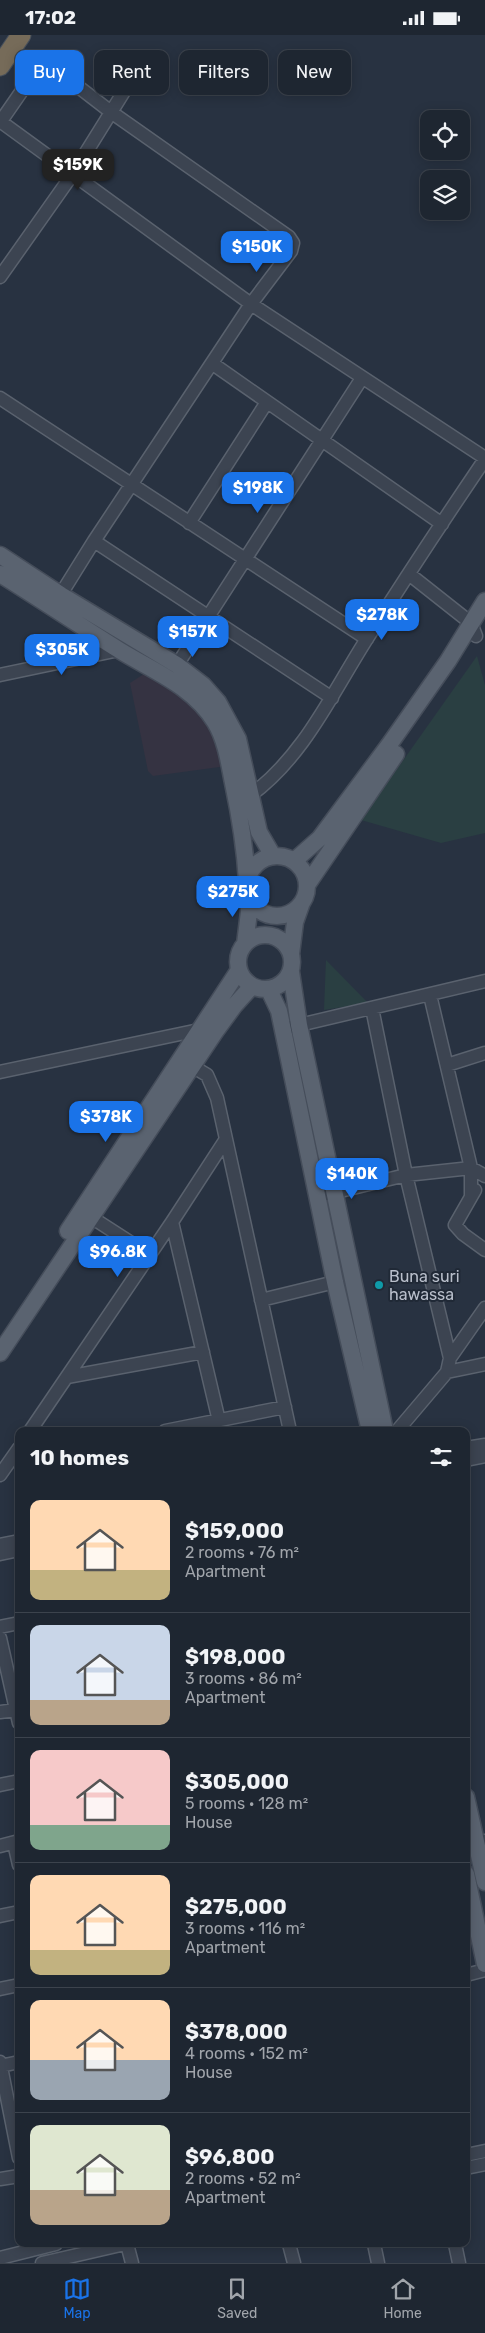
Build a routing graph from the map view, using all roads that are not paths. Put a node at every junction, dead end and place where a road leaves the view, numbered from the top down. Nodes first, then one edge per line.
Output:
1 (21, 35) edge
2 (0, 66) edge
3 (121, 95) edge
4 (111, 111) junction
5 (0, 121) edge
6 (72, 175) junction
7 (0, 277) edge
8 (252, 304) junction
9 (213, 364) junction
10 (362, 378) junction
11 (0, 398) edge
12 (267, 402) junction
13 (323, 439) junction
14 (485, 459) edge
15 (131, 485) junction
16 (189, 523) junction
17 (442, 524) junction
18 (94, 541) junction
19 (0, 555) edge
20 (244, 560) junction
21 (0, 574) edge
22 (409, 574) junction
23 (57, 601) junction
24 (485, 601) edge
25 (209, 618) junction
26 (478, 627) edge
27 (367, 639) junction
28 (119, 650) junction
29 (0, 675) edge
30 (181, 675) junction
31 (332, 698) junction
32 (251, 795) junction
33 (273, 856) junction
34 (294, 861) junction
35 (307, 885) junction
36 (247, 887) junction
37 (301, 905) junction
38 (245, 944) junction
39 (291, 953) junction
40 (239, 969) junction
41 (291, 971) junction
42 (485, 981) edge
43 (252, 986) junction
44 (268, 990) junction
45 (430, 995) junction
46 (372, 1008) junction
47 (299, 1025) junction
48 (199, 1030) junction
49 (283, 1030) junction
50 (485, 1053) edge
51 (447, 1065) junction
52 (192, 1066) junction
53 (0, 1072) edge
54 (226, 1139) junction
55 (470, 1168) junction
56 (406, 1175) junction
57 (485, 1176) edge
58 (334, 1193) junction
59 (318, 1197) junction
60 (471, 1197) junction
61 (91, 1217) junction
62 (172, 1222) junction
63 (485, 1249) edge
64 (150, 1255) junction
65 (335, 1281) junction
66 (261, 1300) junction
67 (485, 1308) edge
68 (0, 1333) edge
69 (359, 1347) junction
70 (203, 1352) junction
71 (0, 1353) edge
72 (450, 1358) junction
73 (485, 1364) edge
74 (447, 1372) junction
75 (67, 1377) junction
76 (284, 1407) junction
77 (219, 1421) junction
78 (33, 1427) edge
79 (187, 1427) edge
80 (289, 1427) edge
81 (369, 1427) edge
82 (384, 1427) edge
83 (400, 1427) edge
84 (485, 1445) edge
85 (470, 1448) edge
86 (485, 1456) edge
87 (470, 1459) edge
88 (9, 1461) edge
89 (0, 1475) edge
90 (15, 1542) edge
91 (0, 1545) edge
92 (15, 1551) edge
93 (0, 1554) edge
94 (15, 1624) edge
95 (0, 1627) edge
96 (0, 1637) edge
97 (15, 1705) edge
98 (15, 1710) edge
99 (0, 1713) edge
100 (15, 1782) edge
101 (0, 1785) edge
102 (470, 1826) edge
103 (15, 1842) edge
104 (476, 1842) edge
105 (0, 1846) edge
106 (485, 1881) edge
107 (470, 1892) edge
108 (15, 1913) edge
109 (0, 1916) edge
110 (485, 1964) edge
111 (485, 1970) edge
112 (470, 1974) edge
113 (15, 1986) edge
114 (0, 1989) edge
115 (15, 2062) edge
116 (0, 2064) edge
117 (15, 2138) edge
118 (485, 2151) edge
119 (470, 2154) edge
120 (485, 2164) edge
121 (470, 2167) edge
122 (15, 2177) edge
123 (0, 2179) edge
124 (44, 2247) edge
125 (52, 2247) edge
126 (113, 2247) edge
127 (127, 2247) edge
128 (290, 2247) edge
129 (375, 2247) edge
130 (456, 2247) edge
131 (0, 2258) edge
132 (49, 2262) edge
133 (132, 2263) edge
134 (294, 2263) edge
135 (378, 2263) edge
136 (459, 2263) edge

1 - 2 highway
3 - 4 street
4 - 5 street
4 - 6 street
4 - 8 street
5 - 6 street
6 - 7 street
6 - 8 street
8 - 9 street
8 - 10 street
9 - 12 street
9 - 15 street
10 - 13 street
10 - 14 street
11 - 15 street
12 - 13 street
12 - 16 street
13 - 17 street
13 - 20 street
14 - 17 street
15 - 16 street
15 - 18 street
16 - 20 street
17 - 22 street
18 - 23 street
18 - 25 street
19 - 23 main road
20 - 25 street
20 - 27 street
21 - 23 main road
22 - 26 street
22 - 27 street
23 - 28 main road
23 - 30 main road
24 - 26 main road
25 - 30 street
25 - 31 street
26 - 34 main road
26 - 35 main road
27 - 31 street
28 - 29 street
28 - 30 main road
30 - 32 main road
30 - 36 main road
31 - 32 street
32 - 33 main road
33 - 34 main road
33 - 36 main road
34 - 35 main road
35 - 37 main road
36 - 37 main road
36 - 38 main road
37 - 39 main road
38 - 39 main road
38 - 40 main road
39 - 41 main road
40 - 43 main road
40 - 48 main road
41 - 44 main road
41 - 47 main road
42 - 45 street
43 - 44 main road
43 - 52 main road
44 - 49 main road
45 - 46 street
45 - 51 street
46 - 47 street
46 - 56 street
47 - 49 street
47 - 58 main road
48 - 53 street
48 - 68 main road
49 - 59 main road
50 - 51 street
51 - 55 street
52 - 54 street
52 - 61 main road
54 - 62 street
54 - 66 street
55 - 56 street
55 - 57 street
55 - 60 street
56 - 58 street
56 - 72 street
57 - 60 street
58 - 59 street
58 - 69 main road
59 - 65 main road
60 - 63 street
61 - 64 street
61 - 71 main road
62 - 64 street
62 - 70 street
64 - 75 street
65 - 66 street
65 - 69 main road
66 - 76 street
67 - 72 street
69 - 81 main road
69 - 82 main road
70 - 75 street
70 - 77 street
72 - 74 street
73 - 74 street
74 - 83 street
75 - 78 street
76 - 77 street
76 - 80 street
77 - 79 street
84 - 85 street
86 - 87 street
88 - 89 street
90 - 91 street
92 - 93 street
94 - 95 street
96 - 97 street
98 - 99 street
100 - 101 street
102 - 104 main road
103 - 105 street
104 - 106 main road
107 - 110 main road
108 - 109 street
111 - 112 street
113 - 114 street
115 - 116 street
116 - 117 street
118 - 119 street
120 - 121 street
122 - 123 street
124 - 131 street
125 - 132 street
126 - 132 street
127 - 133 street
128 - 134 street
129 - 135 street
130 - 136 street

